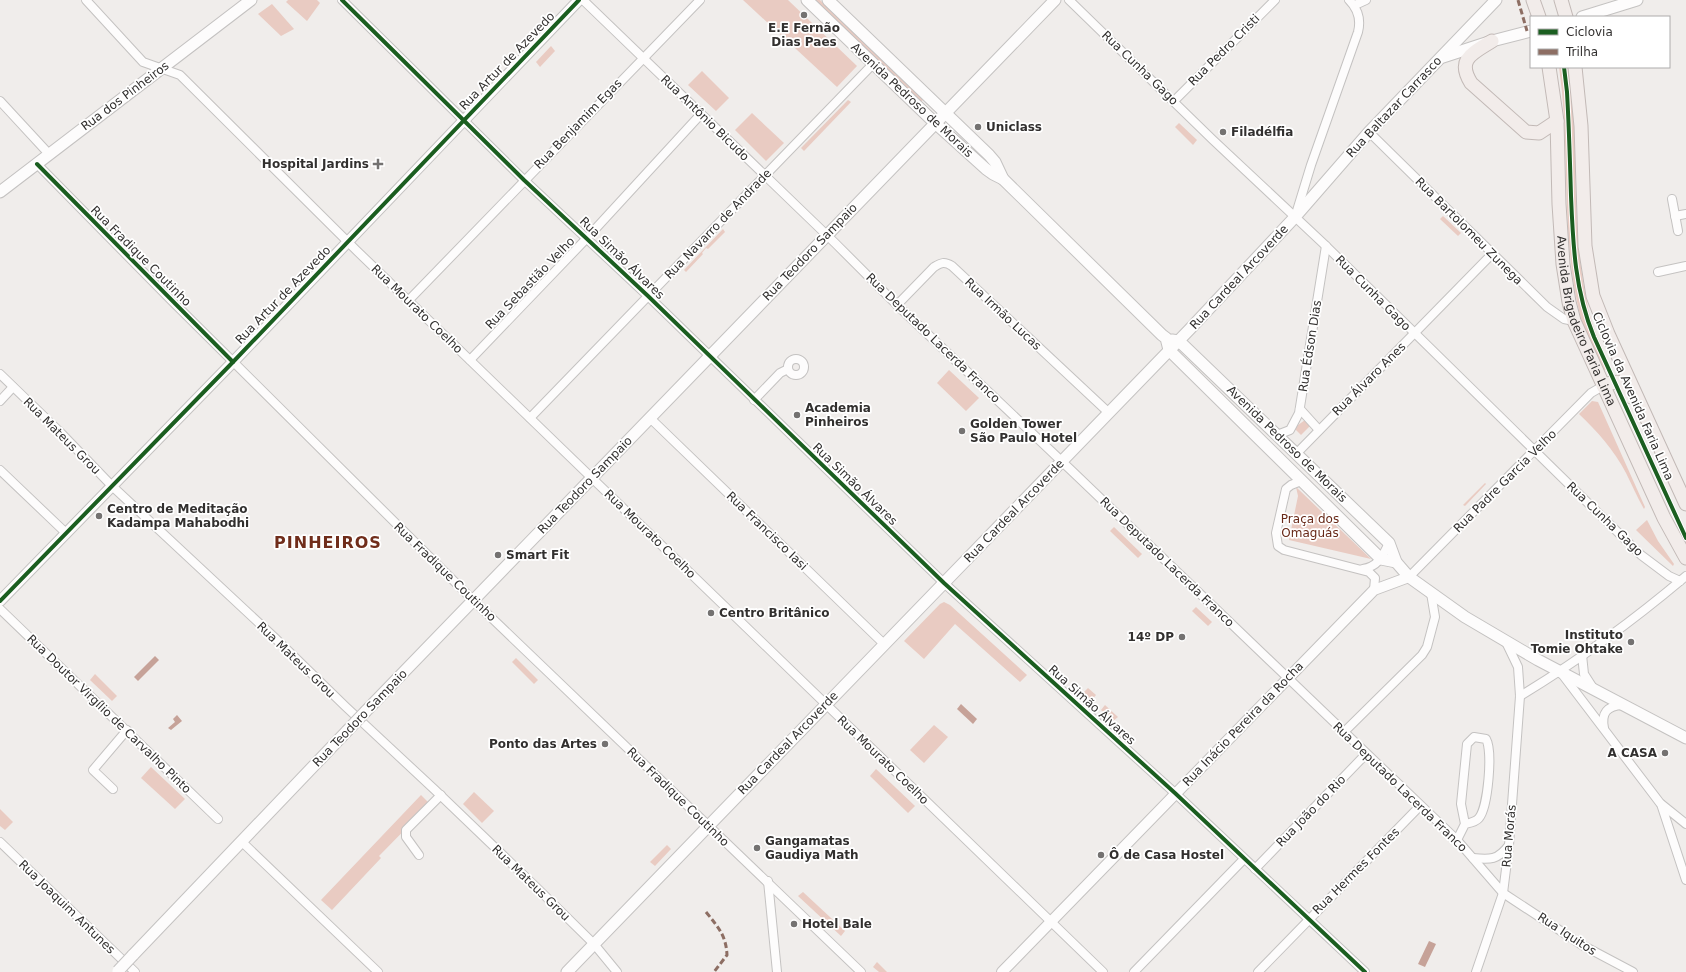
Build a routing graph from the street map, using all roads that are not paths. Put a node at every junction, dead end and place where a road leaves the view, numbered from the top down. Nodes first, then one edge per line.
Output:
1 (86, 0) edge
2 (251, 0) edge
3 (342, 0) edge
4 (580, 0) edge
5 (583, 0) edge
6 (700, 0) edge
7 (807, 0) edge
8 (828, 0) edge
9 (1055, 0) edge
10 (1069, 0) edge
11 (1275, 0) edge
12 (1366, 0) edge
13 (1496, 0) edge
14 (1534, 0) edge
15 (1561, 0) edge
16 (1637, 0) edge
17 (1352, 2) edge
18 (1538, 16) edge
19 (1566, 16) edge
20 (1585, 16) edge
21 (1530, 31) edge
22 (1492, 41) junction
23 (643, 58) junction
24 (1441, 58) junction
25 (873, 64) junction
26 (160, 68) junction
27 (1549, 68) edge
28 (1575, 68) edge
29 (0, 101) edge
30 (1174, 101) junction
31 (944, 113) junction
32 (701, 114) junction
33 (464, 120) junction
34 (1557, 121) junction
35 (935, 123) junction
36 (1369, 132) junction
37 (49, 154) junction
38 (36, 164) junction
39 (765, 175) junction
40 (1004, 179) junction
41 (524, 180) junction
42 (0, 192) edge
43 (1672, 199) dead end
44 (1686, 214) edge
45 (1675, 216) junction
46 (1295, 217) junction
47 (1678, 231) dead end
48 (827, 235) junction
49 (587, 238) junction
50 (348, 242) junction
51 (1326, 246) junction
52 (1492, 254) junction
53 (1686, 266) edge
54 (1658, 272) dead end
55 (648, 296) junction
56 (408, 301) junction
57 (897, 305) junction
58 (1574, 321) junction
59 (1414, 334) junction
60 (1166, 338) junction
61 (1178, 341) junction
62 (1169, 350) junction
63 (710, 356) junction
64 (470, 360) junction
65 (233, 362) junction
66 (788, 369) dead end
67 (0, 374) edge
68 (1603, 386) junction
69 (13, 387) junction
70 (754, 400) junction
71 (0, 401) edge
72 (1300, 409) junction
73 (1108, 412) junction
74 (530, 418) junction
75 (650, 418) junction
76 (1319, 430) junction
77 (1277, 435) junction
78 (1535, 451) junction
79 (1297, 453) junction
80 (1062, 461) junction
81 (0, 470) edge
82 (592, 478) junction
83 (1301, 481) junction
84 (112, 486) junction
85 (1686, 503) edge
86 (66, 533) junction
87 (1390, 543) junction
88 (1686, 558) edge
89 (1381, 559) junction
90 (1396, 562) junction
91 (1363, 569) junction
92 (1409, 577) junction
93 (1683, 578) edge
94 (944, 583) junction
95 (1374, 590) junction
96 (1431, 593) junction
97 (0, 601) edge
98 (474, 601) junction
99 (0, 609) edge
100 (1506, 642) junction
101 (884, 644) junction
102 (1582, 655) junction
103 (1560, 672) junction
104 (1287, 678) junction
105 (1594, 690) junction
106 (1520, 696) junction
107 (825, 704) junction
108 (1622, 705) junction
109 (1604, 728) junction
110 (127, 730) junction
111 (1344, 732) junction
112 (1686, 738) edge
113 (1366, 754) junction
114 (113, 789) dead end
115 (1176, 794) junction
116 (441, 795) junction
117 (1660, 803) junction
118 (1420, 806) junction
119 (218, 819) dead end
120 (1465, 824) junction
121 (1686, 824) edge
122 (708, 826) junction
123 (1456, 840) junction
124 (241, 841) junction
125 (0, 842) edge
126 (1509, 845) junction
127 (419, 855) dead end
128 (1473, 858) junction
129 (1244, 859) junction
130 (1255, 869) junction
131 (1686, 880) edge
132 (768, 881) junction
133 (1503, 893) junction
134 (1309, 919) junction
135 (1051, 922) junction
136 (594, 944) junction
137 (118, 971) edge
138 (135, 972) edge
139 (378, 972) edge
140 (567, 972) edge
141 (617, 972) edge
142 (777, 972) edge
143 (861, 972) edge
144 (1002, 972) edge
145 (1103, 972) edge
146 (1134, 972) edge
147 (1258, 972) edge
148 (1365, 972) edge
149 (1476, 972) edge
150 (1633, 972) edge

1 - 26 street, Rua Mourato Coelho
2 - 26 main road, Rua dos Pinheiros
3 - 33 street, Rua Simão Álvares
4 - 33 street, Rua Artur de Azevedo
5 - 23 street, Rua Antônio Bicudo
6 - 23 street, Rua Benjamim Egas
7 - 25 main road, Avenida Pedroso de Morais
8 - 31 main road, Avenida Pedroso de Morais
9 - 31 main road, Rua Teodoro Sampaio
10 - 30 street, Rua Cunha Gago
11 - 30 street, Rua Pedro Cristi
12 - 17 street, Rua Cardeal Arcoverde
13 - 24 main road, Rua Baltazar Carrasco
14 - 18 highway
15 - 19 highway
16 - 20 main road
17 - 46 street, Rua Cardeal Arcoverde
21 - 22 main road
22 - 24 main road
22 - 34 highway
23 - 32 street, Rua Antônio Bicudo
23 - 41 street, Rua Benjamim Egas
24 - 36 main road, Rua Baltazar Carrasco
25 - 35 main road, Avenida Pedroso de Morais
25 - 39 street, Rua Navarro de Andrade
26 - 37 main road, Rua dos Pinheiros
26 - 50 street, Rua Mourato Coelho
27 - 34 highway, Avenida Brigadeiro Faria Lima
28 - 85 highway, Avenida Brigadeiro Faria Lima
29 - 37 street
30 - 46 street, Rua Cunha Gago
31 - 35 main road, Rua Teodoro Sampaio
31 - 40 main road, Avenida Pedroso de Morais
32 - 39 street, Rua Antônio Bicudo
32 - 49 street, Rua Sebastião Velho
33 - 41 street, Rua Simão Álvares
33 - 50 street, Rua Artur de Azevedo
34 - 58 highway, Avenida Brigadeiro Faria Lima
35 - 40 main road, Avenida Pedroso de Morais
35 - 48 main road, Rua Teodoro Sampaio
36 - 46 main road, Rua Baltazar Carrasco
36 - 52 street, Rua Bartolomeu Zunega
37 - 38 main road, Rua dos Pinheiros
38 - 42 main road, Rua dos Pinheiros
38 - 65 street, Rua Fradique Coutinho
39 - 48 street, Rua Antônio Bicudo
39 - 55 street, Rua Navarro de Andrade
40 - 60 main road, Avenida Pedroso de Morais
41 - 49 street, Rua Simão Álvares
41 - 56 street, Rua Benjamim Egas
43 - 45 street
44 - 45 street
45 - 47 street
46 - 51 street, Rua Cunha Gago
46 - 61 main road, Rua Cardeal Arcoverde
48 - 57 street, Rua Deputado Lacerda Franco
48 - 63 main road, Rua Teodoro Sampaio
49 - 55 street, Rua Simão Álvares
49 - 64 street, Rua Sebastião Velho
50 - 56 street, Rua Mourato Coelho
50 - 65 street, Rua Artur de Azevedo
51 - 59 street, Rua Cunha Gago
51 - 72 street, Rua Édson Dias
52 - 58 street, Rua Bartolomeu Zunega
52 - 59 street, Rua Álvaro Anes
53 - 54 street
55 - 63 street, Rua Simão Álvares
55 - 74 street, Rua Navarro de Andrade
56 - 64 street, Rua Mourato Coelho
57 - 73 street, Rua Irmão Lucas
57 - 80 street, Rua Deputado Lacerda Franco
58 - 68 highway, Avenida Brigadeiro Faria Lima
59 - 76 street, Rua Álvaro Anes
59 - 78 street, Rua Cunha Gago
60 - 61 main road, Avenida Pedroso de Morais
60 - 62 main road
61 - 62 main road, Rua Cardeal Arcoverde
61 - 77 main road, Avenida Pedroso de Morais
62 - 73 main road, Rua Cardeal Arcoverde
62 - 83 main road, Avenida Pedroso de Morais
63 - 70 street, Rua Simão Álvares
63 - 75 main road, Rua Teodoro Sampaio
64 - 74 street, Rua Mourato Coelho
65 - 84 street, Rua Artur de Azevedo
65 - 98 street, Rua Fradique Coutinho
66 - 70 street
67 - 69 street, Rua Mateus Grou
68 - 78 street, Rua Padre Garcia Velho
68 - 85 highway
68 - 88 highway, Avenida Brigadeiro Faria Lima
69 - 71 street
69 - 84 street, Rua Mateus Grou
70 - 94 street, Rua Simão Álvares
72 - 76 street
72 - 77 street, Rua Édson Dias
73 - 80 main road, Rua Cardeal Arcoverde
74 - 82 street, Rua Mourato Coelho
75 - 82 main road, Rua Teodoro Sampaio
75 - 101 street, Rua Francisco Iasi
76 - 79 street, Rua Álvaro Anes
77 - 79 main road, Avenida Pedroso de Morais
78 - 92 street, Rua Padre Garcia Velho
78 - 93 street, Rua Cunha Gago
79 - 87 main road, Avenida Pedroso de Morais
80 - 94 main road, Rua Cardeal Arcoverde
80 - 104 street, Rua Deputado Lacerda Franco
81 - 86 street
82 - 98 main road, Rua Teodoro Sampaio
82 - 107 street, Rua Mourato Coelho
83 - 89 main road, Avenida Pedroso de Morais
83 - 91 street
84 - 86 street, Rua Artur de Azevedo
84 - 116 street, Rua Mateus Grou
86 - 97 street, Rua Artur de Azevedo
87 - 89 street
87 - 90 main road, Avenida Pedroso de Morais
89 - 90 main road
89 - 91 street
90 - 92 main road, Avenida Pedroso de Morais
91 - 95 street
92 - 95 street, Rua Inácio Pereira da Rocha
92 - 96 main road, Avenida Pedroso de Morais
93 - 102 street
94 - 101 main road, Rua Cardeal Arcoverde
94 - 115 street, Rua Simão Álvares
95 - 104 street, Rua Inácio Pereira da Rocha
96 - 100 main road, Avenida Pedroso de Morais
96 - 111 street
98 - 122 street, Rua Fradique Coutinho
98 - 124 main road, Rua Teodoro Sampaio, bridge
99 - 110 street, Rua Doutor Virgílio de Carvalho Pinto
100 - 103 main road, Avenida Pedroso de Morais
100 - 106 street, Rua Morás
101 - 107 main road, Rua Cardeal Arcoverde
102 - 103 street
102 - 105 street
103 - 105 main road, Avenida Pedroso de Morais
103 - 106 street
103 - 109 street
104 - 111 street, Rua Deputado Lacerda Franco
104 - 115 street, Rua Inácio Pereira da Rocha
105 - 108 main road, Avenida Pedroso de Morais
106 - 126 street, Rua Morás
107 - 122 main road, Rua Cardeal Arcoverde
107 - 135 street, Rua Mourato Coelho
108 - 109 street
108 - 112 main road, Avenida Pedroso de Morais
109 - 117 street
110 - 114 street
110 - 119 street, Rua Doutor Virgílio de Carvalho Pinto
111 - 113 street, Rua Deputado Lacerda Franco
113 - 118 street, Rua Deputado Lacerda Franco
113 - 130 street, Rua João do Rio
115 - 129 street, Rua Simão Álvares
115 - 135 street, Rua Inácio Pereira da Rocha
116 - 127 street
116 - 136 street, Rua Mateus Grou
117 - 121 street
117 - 131 street
118 - 123 street, Rua Deputado Lacerda Franco
118 - 134 street, Rua Hermes Fontes
120 - 120 street
120 - 123 street
122 - 132 street, Rua Fradique Coutinho
122 - 136 main road, Rua Cardeal Arcoverde
123 - 128 street, Rua Deputado Lacerda Franco
124 - 137 main road, Rua Teodoro Sampaio, bridge
124 - 139 street
125 - 138 street, Rua Joaquim Antunes
126 - 128 street
126 - 133 street, Rua Morás
128 - 133 street, Rua Deputado Lacerda Franco
129 - 130 street, Rua Simão Álvares
129 - 146 street
130 - 134 street, Rua Simão Álvares
132 - 142 street
132 - 143 street, Rua Fradique Coutinho
133 - 149 street, Rua Morás
133 - 150 street, Rua Iquitos
134 - 147 street, Rua Hermes Fontes
134 - 148 street, Rua Simão Álvares
135 - 144 street, Rua Inácio Pereira da Rocha
135 - 145 street, Rua Mourato Coelho
136 - 140 main road, Rua Cardeal Arcoverde
136 - 141 street, Rua Mateus Grou

